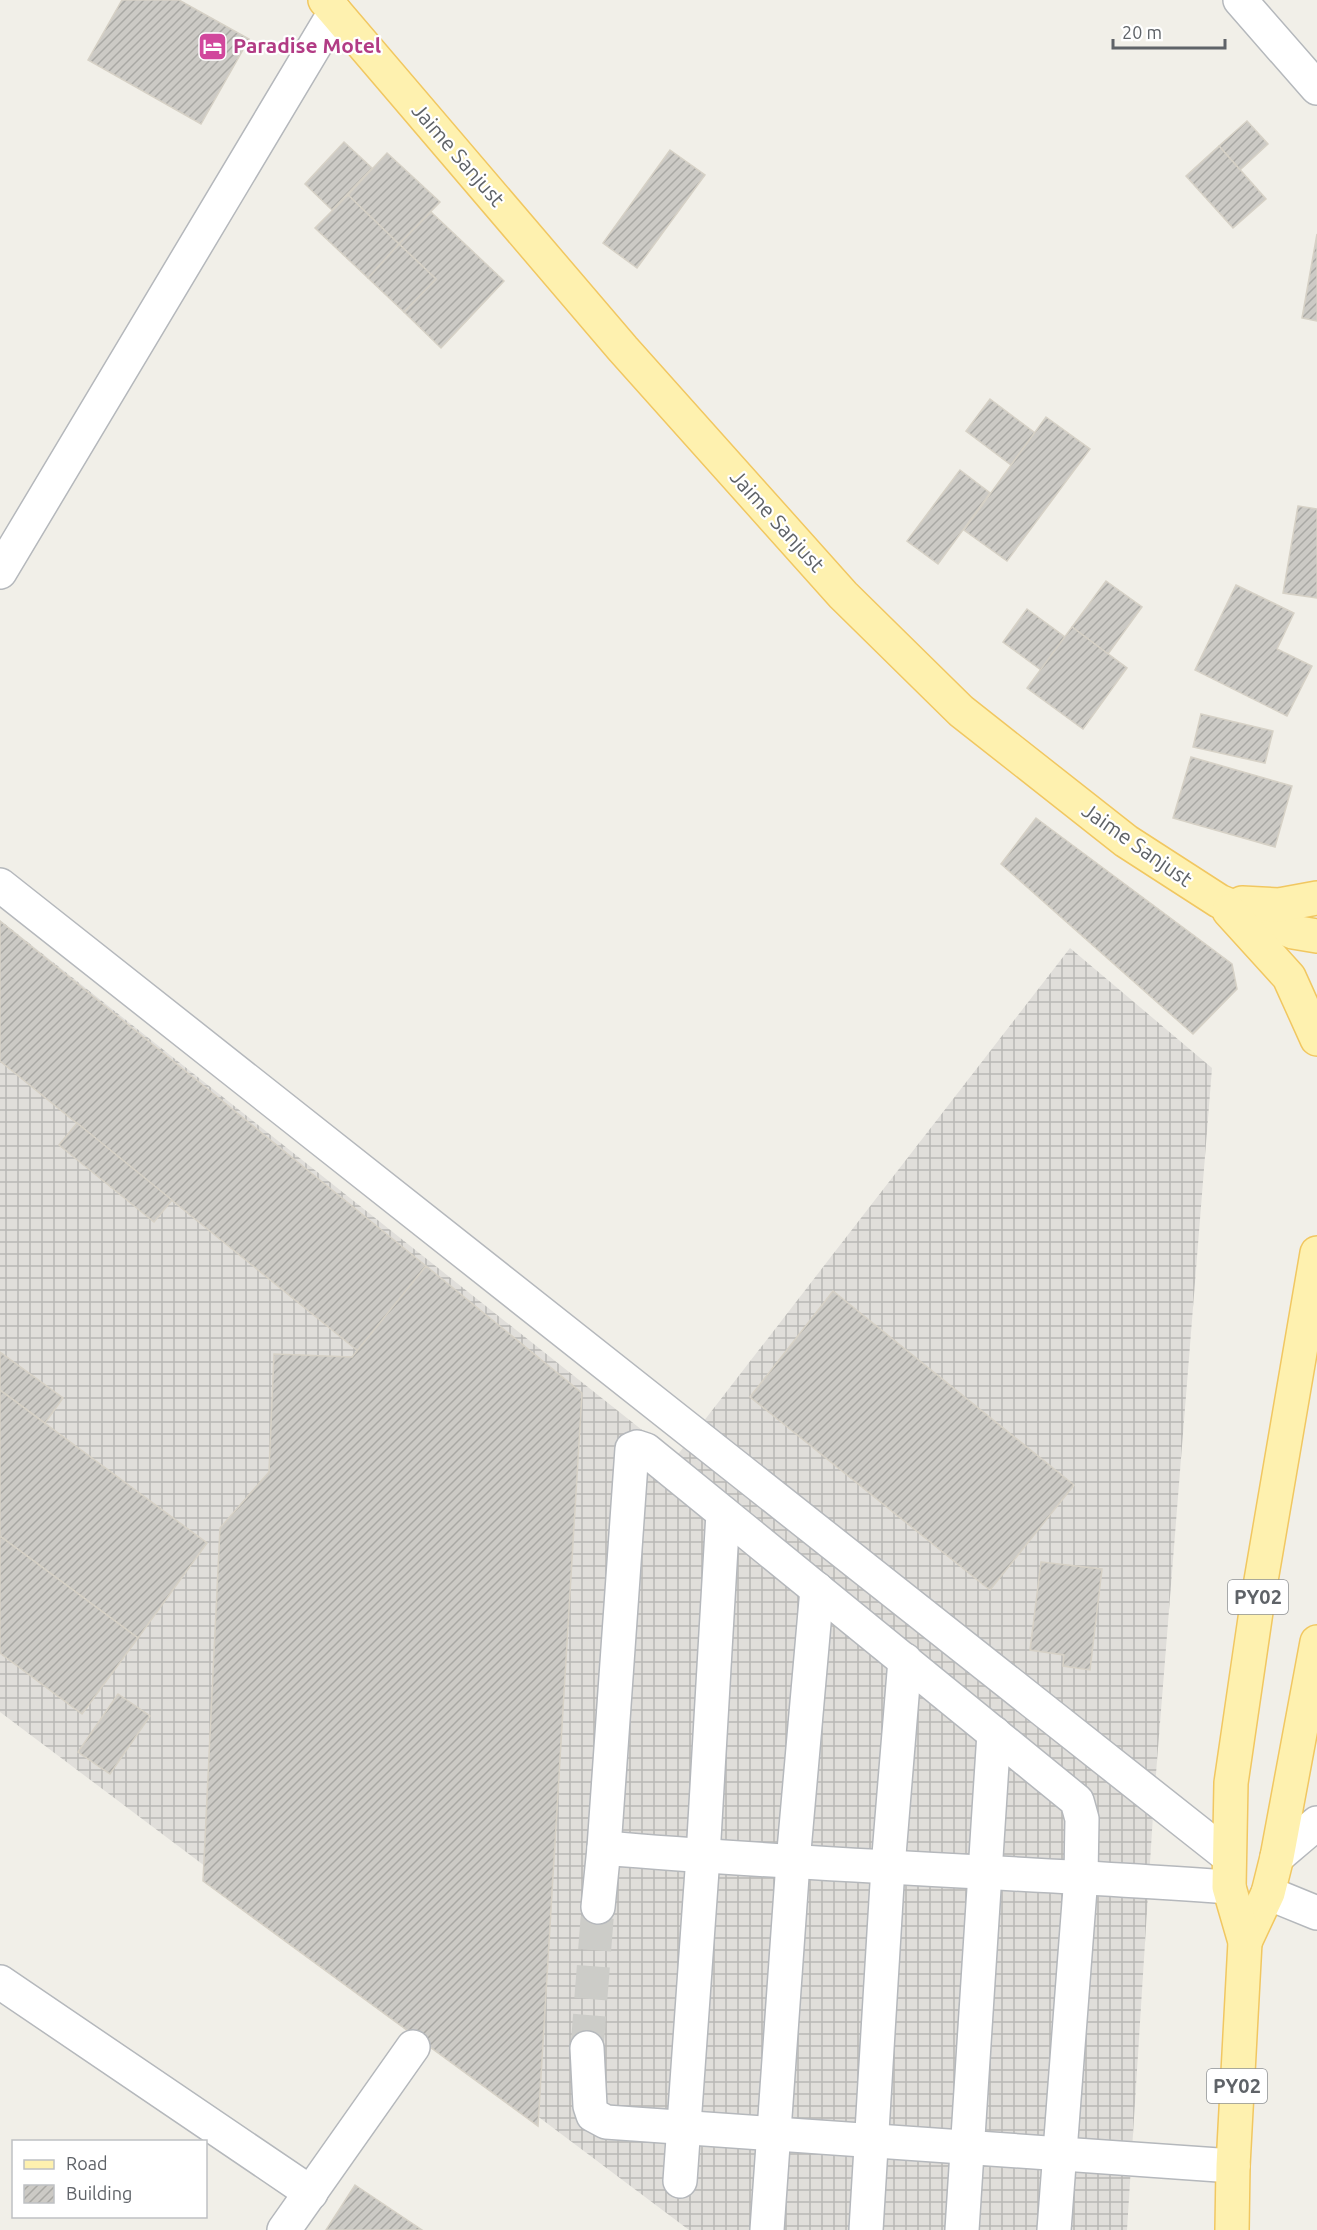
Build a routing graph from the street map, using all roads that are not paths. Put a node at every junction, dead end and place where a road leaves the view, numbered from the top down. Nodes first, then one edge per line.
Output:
1 (1240, 0) edge
2 (330, 6) edge
3 (1317, 88) edge
4 (0, 572) edge
5 (0, 885) edge
6 (1317, 898) edge
7 (1219, 901) junction
8 (1317, 936) edge
9 (1317, 1039) edge
10 (1317, 1253) edge
11 (723, 1513) junction
12 (817, 1589) junction
13 (1317, 1642) edge
14 (905, 1660) junction
15 (993, 1733) junction
16 (1317, 1823) edge
17 (604, 1848) junction
18 (703, 1856) junction
19 (1277, 1857) junction
20 (793, 1862) junction
21 (888, 1867) junction
22 (984, 1871) junction
23 (1228, 1871) junction
24 (1081, 1876) junction
25 (1268, 1893) junction
26 (598, 1907) tunnel mouth
27 (1317, 1913) edge
28 (1245, 1942) junction
29 (0, 1982) edge
30 (413, 2047) dead end
31 (588, 2048) tunnel mouth
32 (685, 2128) junction
33 (774, 2134) junction
34 (872, 2141) junction
35 (968, 2148) junction
36 (1060, 2154) junction
37 (1233, 2166) junction
38 (681, 2181) dead end
39 (311, 2193) junction
40 (284, 2230) edge
41 (767, 2230) edge
42 (866, 2230) edge
43 (962, 2230) edge
44 (1054, 2230) edge
45 (1232, 2230) edge

1 - 3 street
2 - 4 street
2 - 7 main road, Jaime Sanjust
5 - 23 street
6 - 7 main road
7 - 8 main road, Jaime Sanjust
7 - 9 main road
10 - 23 main road, PY02
11 - 12 street
11 - 17 street
11 - 18 street
12 - 14 street
12 - 20 street
13 - 19 main road, PY02
14 - 15 street
14 - 21 street
15 - 22 street
15 - 24 street
16 - 19 street
17 - 18 street
17 - 26 street
18 - 20 street
18 - 32 street
19 - 25 main road, PY02
20 - 21 street
20 - 33 street
21 - 22 street
21 - 34 street
22 - 24 street
22 - 35 street
23 - 24 street
23 - 28 main road, PY02
24 - 36 street
25 - 27 street
25 - 28 main road, PY02
28 - 37 main road, PY02
29 - 39 street
30 - 39 street
31 - 32 street
32 - 33 street
32 - 38 street
33 - 34 street
33 - 41 street
34 - 35 street
34 - 42 street
35 - 36 street
35 - 43 street
36 - 37 street
36 - 44 street
37 - 45 main road, PY02
39 - 40 street

